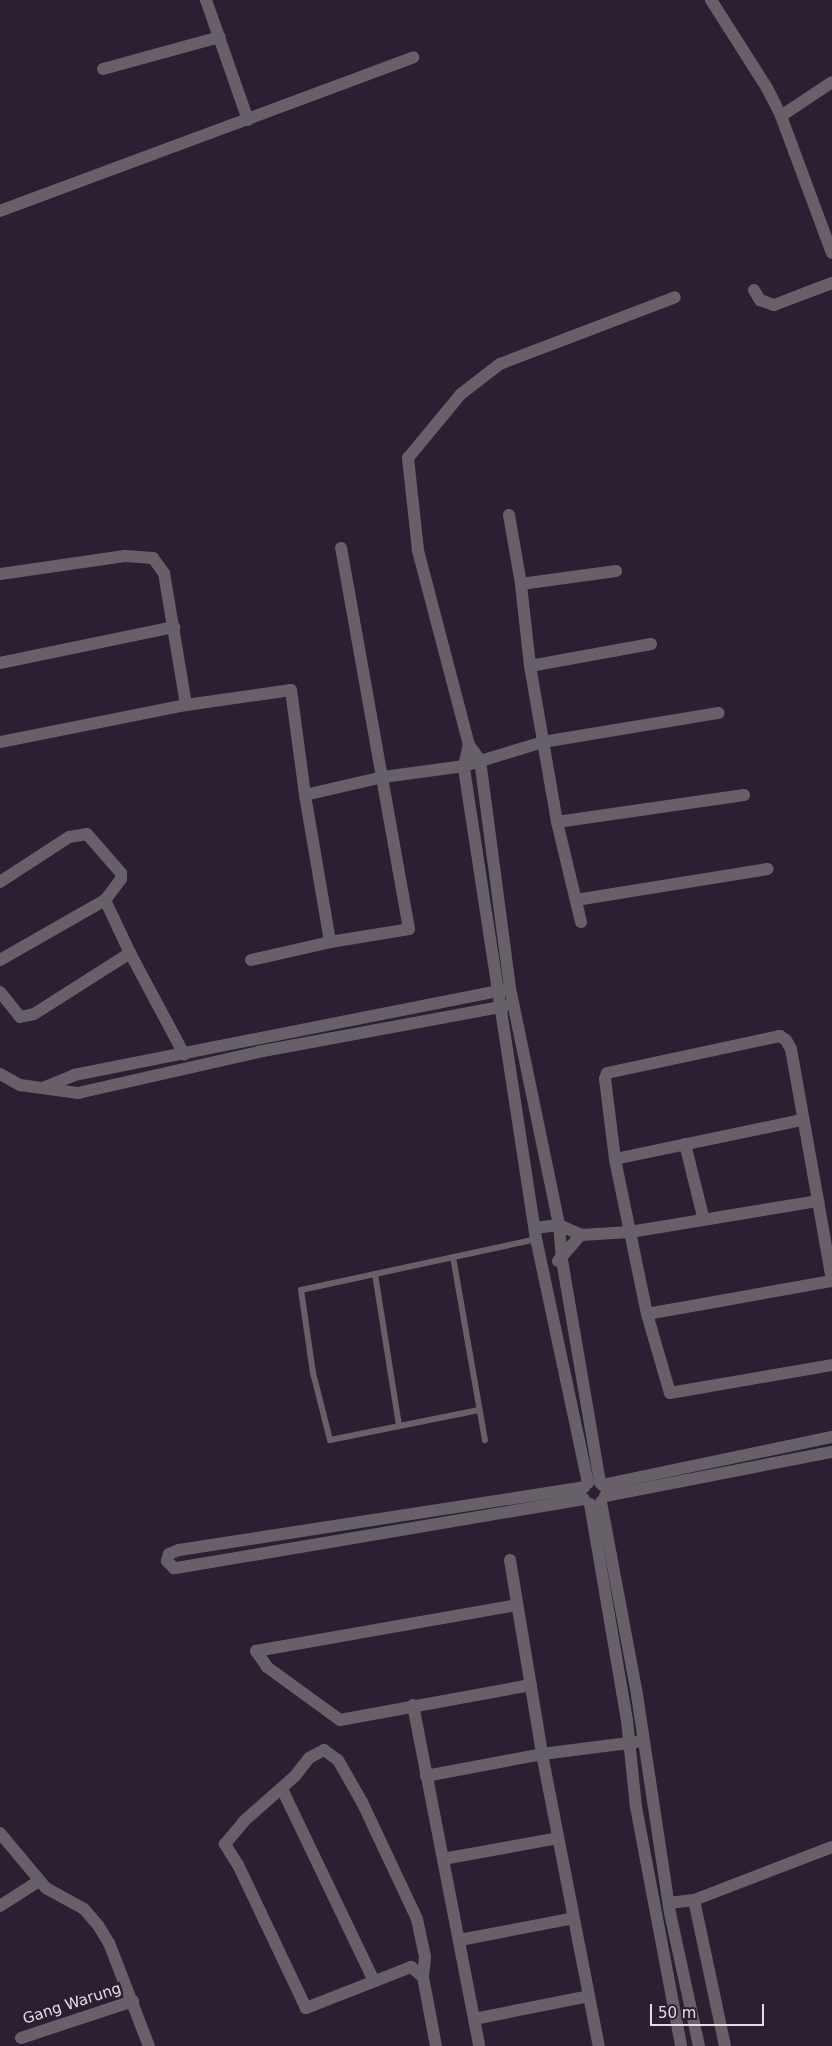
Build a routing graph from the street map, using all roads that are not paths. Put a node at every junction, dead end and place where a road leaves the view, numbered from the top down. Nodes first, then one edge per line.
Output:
1 (206, 0) edge
2 (711, 0) edge
3 (220, 37) junction
4 (413, 57) dead end
5 (103, 70) dead end
6 (832, 82) edge
7 (781, 116) junction
8 (248, 120) junction
9 (0, 211) edge
10 (832, 253) edge
11 (832, 283) edge
12 (754, 290) dead end
13 (675, 297) dead end
14 (509, 514) dead end
15 (341, 548) dead end
16 (616, 571) dead end
17 (0, 574) edge
18 (521, 584) junction
19 (174, 627) junction
20 (651, 644) dead end
21 (0, 663) edge
22 (530, 666) junction
23 (186, 706) junction
24 (720, 713) dead end
25 (0, 742) edge
26 (543, 742) junction
27 (469, 745) junction
28 (480, 760) junction
29 (464, 766) junction
30 (383, 777) junction
31 (305, 795) junction
32 (744, 795) dead end
33 (557, 822) junction
34 (768, 869) dead end
35 (0, 882) edge
36 (105, 900) junction
37 (576, 900) junction
38 (581, 922) dead end
39 (330, 942) junction
40 (130, 953) junction
41 (0, 960) edge
42 (251, 960) dead end
43 (510, 988) junction
44 (0, 992) edge
45 (497, 992) junction
46 (514, 1005) junction
47 (499, 1006) junction
48 (184, 1054) junction
49 (0, 1074) edge
50 (45, 1087) junction
51 (802, 1120) junction
52 (685, 1144) junction
53 (615, 1159) junction
54 (818, 1201) junction
55 (704, 1220) junction
56 (559, 1225) junction
57 (630, 1232) junction
58 (535, 1233) junction
59 (581, 1235) junction
60 (453, 1257) junction
61 (562, 1260) junction
62 (542, 1264) junction
63 (375, 1274) junction
64 (832, 1280) edge
65 (647, 1314) junction
66 (832, 1365) edge
67 (479, 1410) junction
68 (399, 1425) junction
69 (832, 1437) edge
70 (485, 1440) dead end
71 (832, 1452) edge
72 (594, 1492) junction
73 (510, 1560) dead end
74 (517, 1605) junction
75 (530, 1685) junction
76 (413, 1705) junction
77 (644, 1741) junction
78 (628, 1743) junction
79 (542, 1754) junction
80 (426, 1776) junction
81 (282, 1789) junction
82 (0, 1833) edge
83 (558, 1838) junction
84 (832, 1847) edge
85 (444, 1858) junction
86 (39, 1881) junction
87 (694, 1900) junction
88 (669, 1903) junction
89 (0, 1906) edge
90 (574, 1918) junction
91 (460, 1940) junction
92 (423, 1976) junction
93 (374, 1981) junction
94 (588, 1996) junction
95 (133, 2001) junction
96 (474, 2019) junction
97 (21, 2038) dead end
98 (149, 2046) edge
99 (436, 2046) edge
100 (479, 2046) edge
101 (599, 2046) edge
102 (681, 2046) edge
103 (699, 2046) edge
104 (725, 2046) edge

1 - 3 street
2 - 7 street
3 - 5 street
3 - 8 street
4 - 8 street
6 - 7 street
7 - 10 street
8 - 9 street
11 - 12 street
13 - 27 street
14 - 18 street
15 - 30 street
16 - 18 street
17 - 19 street
18 - 22 street
19 - 21 street
19 - 23 street
20 - 22 street
22 - 26 street
23 - 25 street
23 - 31 street
24 - 26 street
26 - 28 street
26 - 33 street
27 - 28 street
27 - 29 street
28 - 29 street
28 - 43 street
29 - 30 street
29 - 45 street
30 - 31 street
30 - 39 street
31 - 39 street
32 - 33 street
33 - 37 street
34 - 37 street
35 - 36 street
36 - 40 street
36 - 41 street
37 - 38 street
39 - 42 street
40 - 44 street
40 - 48 street
43 - 45 street
43 - 46 street
45 - 47 street
45 - 48 street
46 - 47 street
46 - 56 street
47 - 50 street
47 - 58 street
48 - 50 street
49 - 50 street
51 - 52 street
51 - 53 street
51 - 54 street
52 - 53 street
52 - 55 street
53 - 57 street
54 - 55 street
54 - 64 street
55 - 57 street
56 - 58 street
56 - 59 street
56 - 61 street
57 - 59 street
57 - 65 street
58 - 60 lane
58 - 62 street
59 - 61 street
60 - 63 lane
60 - 67 lane
61 - 62 street
61 - 72 street
62 - 72 street
63 - 68 lane
63 - 68 lane
64 - 65 street
65 - 66 street
67 - 68 lane
67 - 70 lane
69 - 72 street
71 - 72 street
72 - 72 street
72 - 77 street
72 - 78 street
73 - 74 street
74 - 75 street
74 - 76 street
75 - 76 street
75 - 79 street
76 - 80 street
77 - 78 street
77 - 88 street
78 - 79 street
78 - 102 street
79 - 80 street
79 - 83 street
80 - 85 street
81 - 92 street
81 - 93 street
81 - 93 street
82 - 86 street
83 - 85 street
83 - 90 street
84 - 87 street
85 - 91 street
86 - 89 street
86 - 95 street
87 - 88 street
87 - 104 street
88 - 103 street
90 - 91 street
90 - 94 street
91 - 96 street
92 - 93 street
92 - 99 street
94 - 96 street
94 - 101 street
95 - 97 street, Gang Warung
95 - 98 street
96 - 100 street

